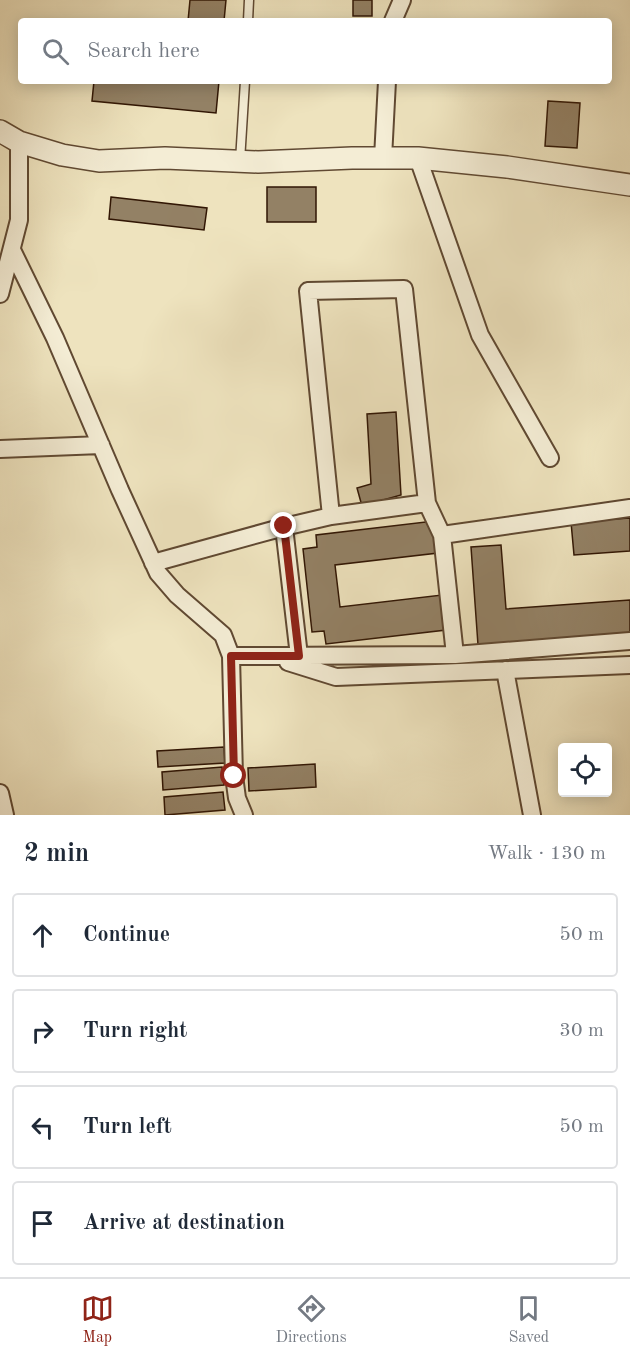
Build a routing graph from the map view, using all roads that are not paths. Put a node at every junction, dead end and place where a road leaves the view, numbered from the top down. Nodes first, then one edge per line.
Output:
1 (249, 0) edge
2 (402, 0) edge
3 (248, 18) edge
4 (394, 18) edge
5 (245, 84) edge
6 (387, 84) edge
7 (0, 131) edge
8 (19, 142) junction
9 (384, 158) junction
10 (418, 158) junction
11 (240, 162) junction
12 (630, 184) edge
13 (12, 250) junction
14 (0, 294) edge
15 (101, 445) junction
16 (0, 449) edge
17 (550, 458) dead end
18 (427, 503) junction
19 (630, 508) edge
20 (331, 516) junction
21 (284, 526) junction
22 (442, 535) junction
23 (153, 563) junction
24 (630, 641) edge
25 (455, 655) junction
26 (231, 656) junction
27 (269, 656) junction
28 (299, 656) junction
29 (630, 665) edge
30 (505, 670) junction
31 (0, 793) edge
32 (5, 815) edge
33 (244, 815) edge
34 (532, 815) edge

1 - 3 lane
2 - 4 street
5 - 11 lane
6 - 9 street
7 - 8 street
8 - 11 street
8 - 13 street
9 - 10 street
9 - 11 street
10 - 12 street
10 - 17 street
13 - 14 street
13 - 15 street
15 - 16 street
15 - 23 street
18 - 20 street
18 - 20 street
18 - 22 street
19 - 22 street
20 - 21 street
21 - 23 street
21 - 28 street
22 - 25 street
23 - 26 street
24 - 25 street
25 - 28 street
26 - 27 street
26 - 33 street
27 - 28 street
27 - 30 street
29 - 30 street
30 - 34 street
31 - 32 street

